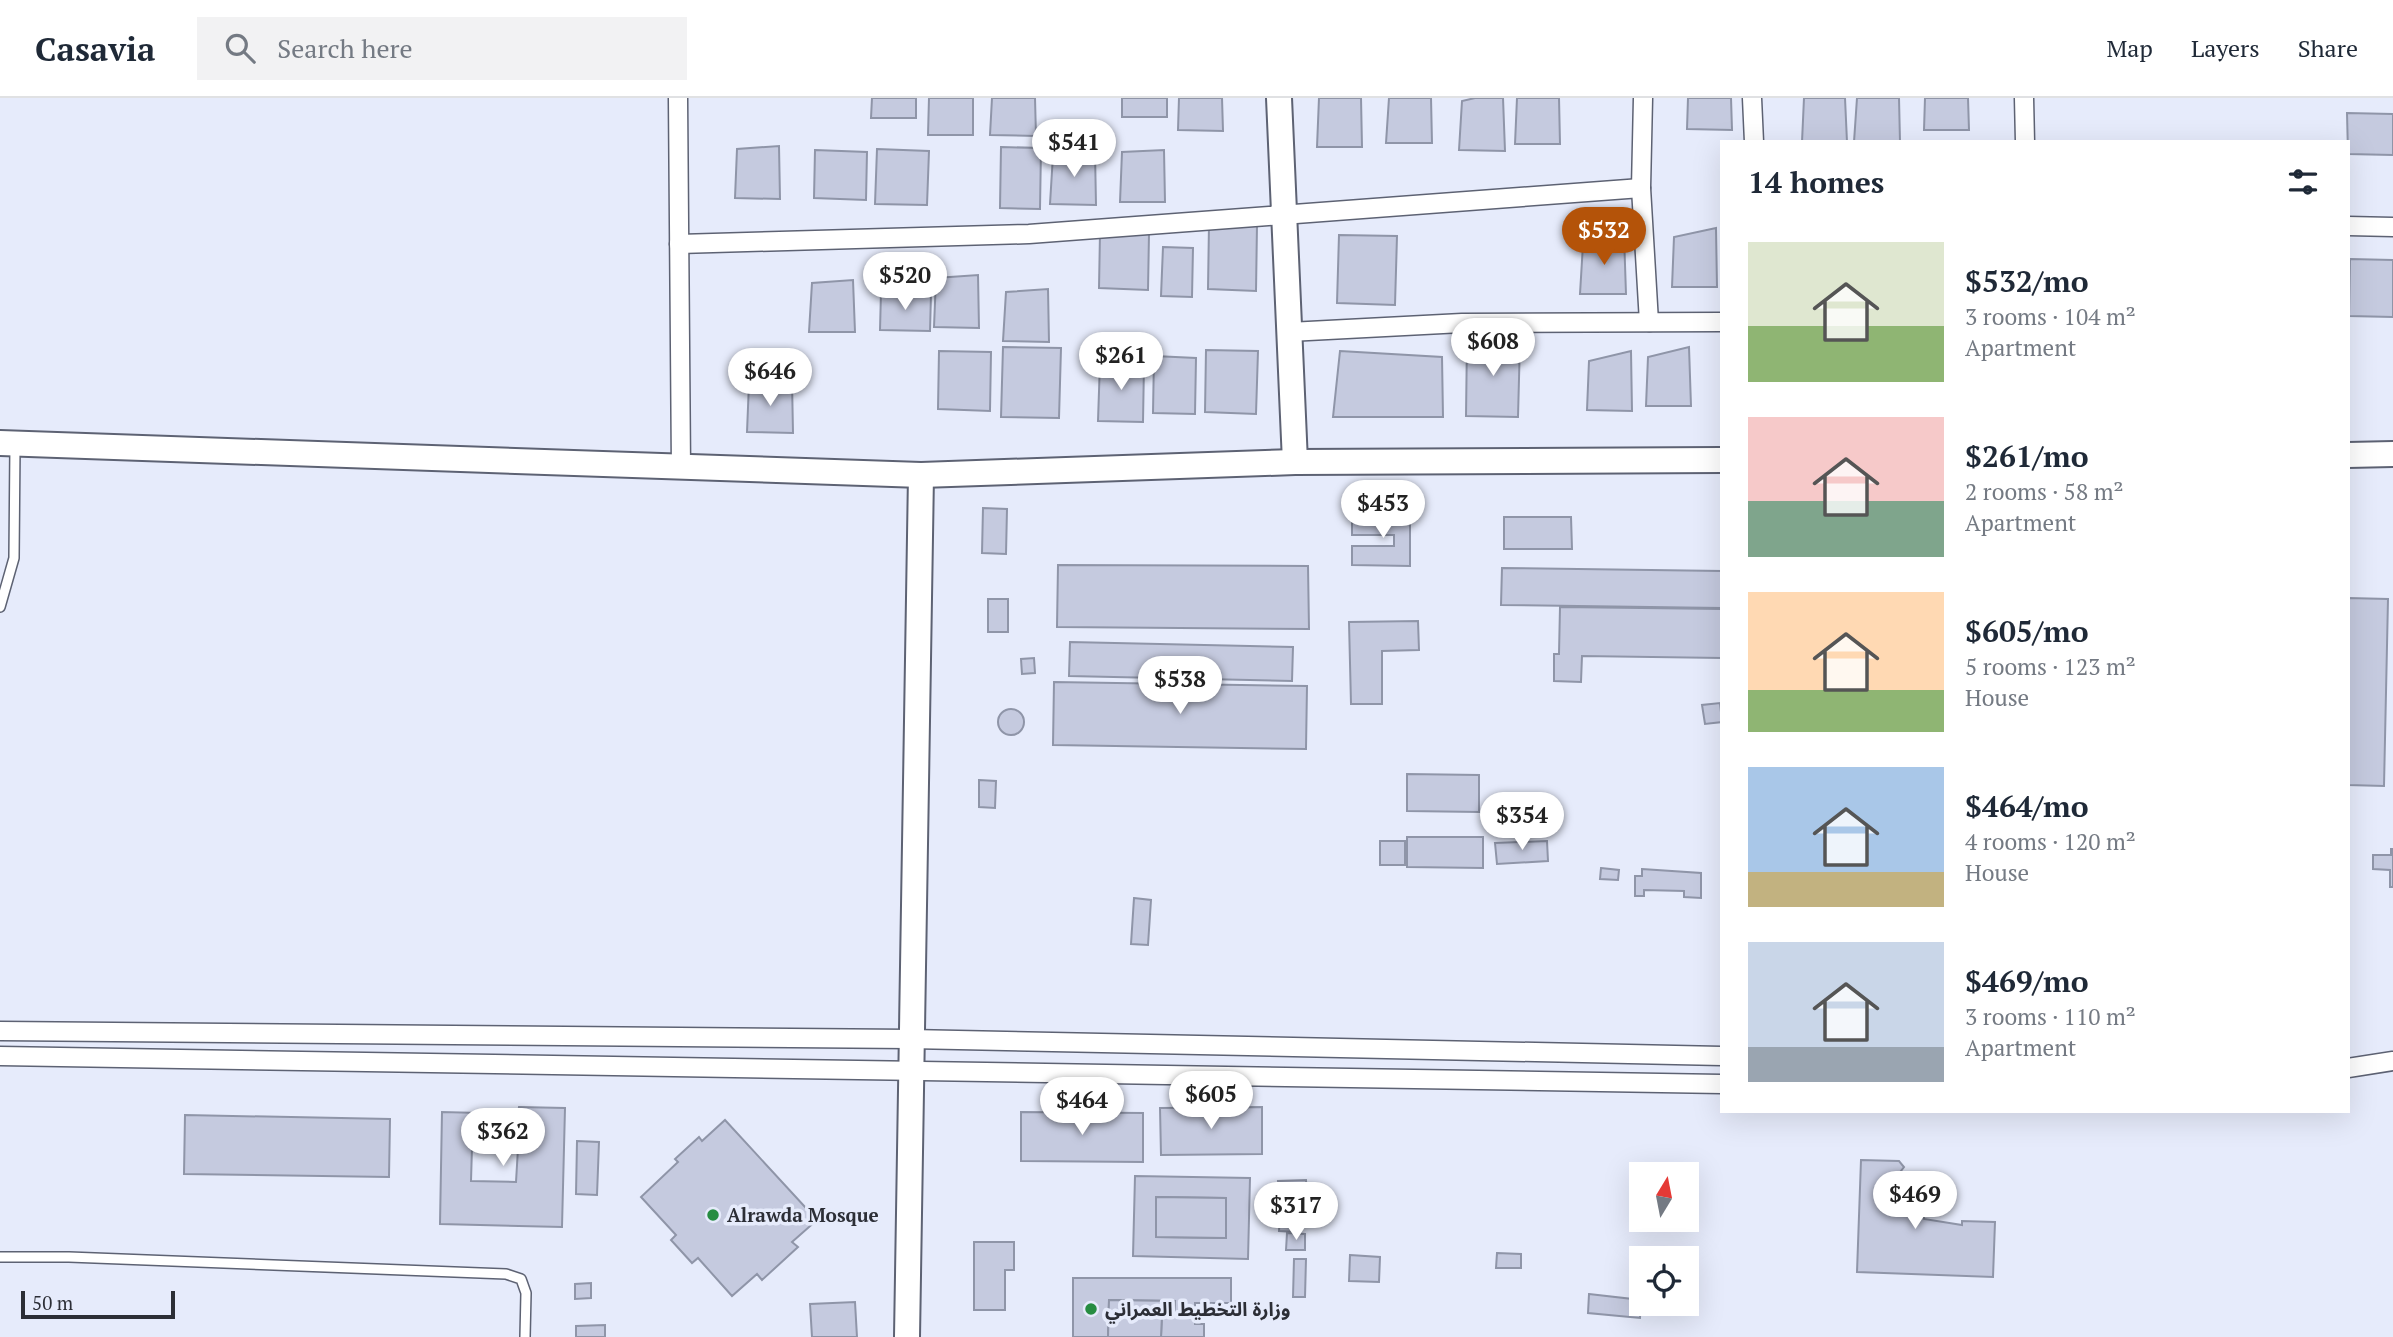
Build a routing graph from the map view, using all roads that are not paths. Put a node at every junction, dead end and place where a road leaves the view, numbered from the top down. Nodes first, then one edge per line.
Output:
1 (678, 98) edge
2 (1279, 98) edge
3 (1643, 98) edge
4 (1752, 98) edge
5 (2024, 98) edge
6 (1754, 140) edge
7 (2025, 140) edge
8 (1641, 188) junction
9 (1283, 214) junction
10 (2350, 226) edge
11 (2393, 227) edge
12 (679, 244) junction
13 (1720, 321) edge
14 (1649, 322) junction
15 (1289, 332) junction
16 (8, 443) edge
17 (2350, 454) edge
18 (2393, 454) edge
19 (1720, 460) edge
20 (1295, 462) junction
21 (681, 469) junction
22 (921, 475) junction
23 (0, 607) edge
24 (0, 1031) edge
25 (910, 1039) junction
26 (0, 1056) edge
27 (1720, 1056) edge
28 (2393, 1061) edge
29 (2350, 1068) edge
30 (909, 1071) junction
31 (1720, 1084) edge
32 (0, 1257) edge
33 (525, 1337) edge
34 (907, 1337) edge

1 - 12 street
2 - 9 street
3 - 8 street
4 - 6 street
5 - 7 street
8 - 9 street
8 - 14 street
9 - 12 street
9 - 15 street
10 - 11 street
12 - 21 street
13 - 14 street
14 - 15 street
15 - 20 street
16 - 21 street
16 - 23 lane
17 - 18 street
19 - 20 street
20 - 22 street
21 - 22 street
22 - 25 street
24 - 25 street
25 - 27 street
25 - 30 street
26 - 30 street
28 - 29 street
30 - 31 street
30 - 34 street
32 - 33 lane

